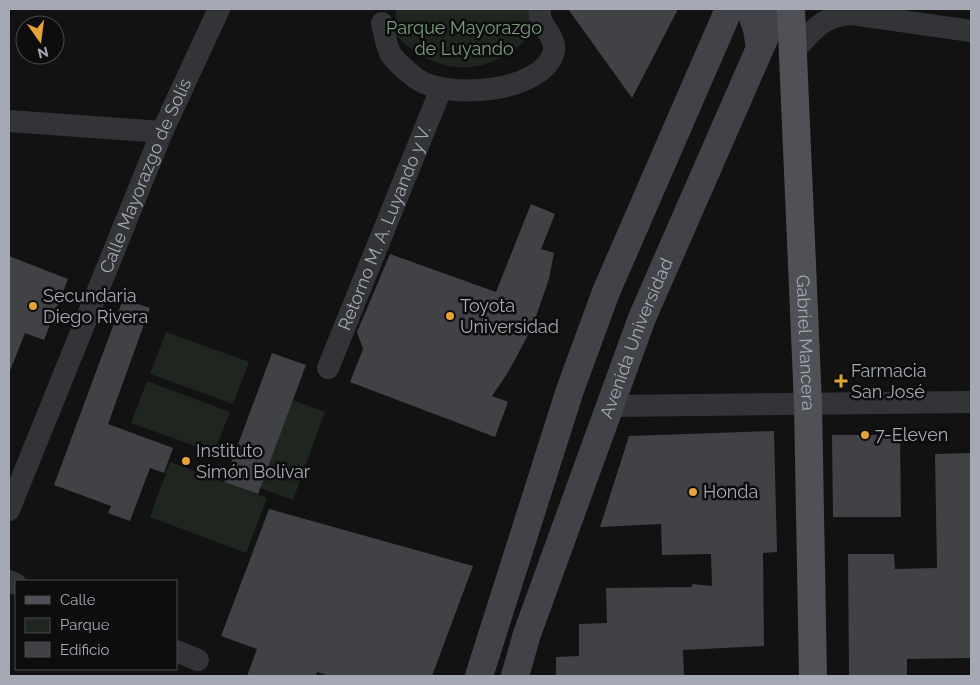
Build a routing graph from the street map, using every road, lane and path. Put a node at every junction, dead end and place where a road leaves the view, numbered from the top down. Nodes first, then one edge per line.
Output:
1 (219, 9) edge
2 (540, 9) edge
3 (729, 9) edge
4 (750, 9) edge
5 (778, 9) edge
6 (791, 9) edge
7 (382, 23) dead end
8 (971, 31) edge
9 (760, 48) junction
10 (793, 52) junction
11 (441, 88) junction
12 (9, 121) edge
13 (162, 132) junction
14 (328, 368) dead end
15 (971, 402) edge
16 (808, 404) junction
17 (610, 406) junction
18 (9, 510) edge
19 (178, 652) edge
20 (198, 660) dead end
21 (479, 676) edge
22 (515, 676) edge
23 (813, 676) edge

1 - 13 street, Calle Mayorazgo de Solís
2 - 11 street
3 - 21 main road
4 - 9 main road
5 - 9 main road, Avenida Universidad
6 - 10 main road, Gabriel Mancera
7 - 11 street
8 - 10 street
9 - 17 main road, Avenida Universidad
10 - 16 main road, Gabriel Mancera
11 - 14 street, Retorno M. A. Luyando y V.
12 - 13 street
13 - 18 street, Calle Mayorazgo de Solís
15 - 16 street
16 - 17 street
16 - 23 main road, Gabriel Mancera
17 - 22 main road, Avenida Universidad
19 - 20 street

